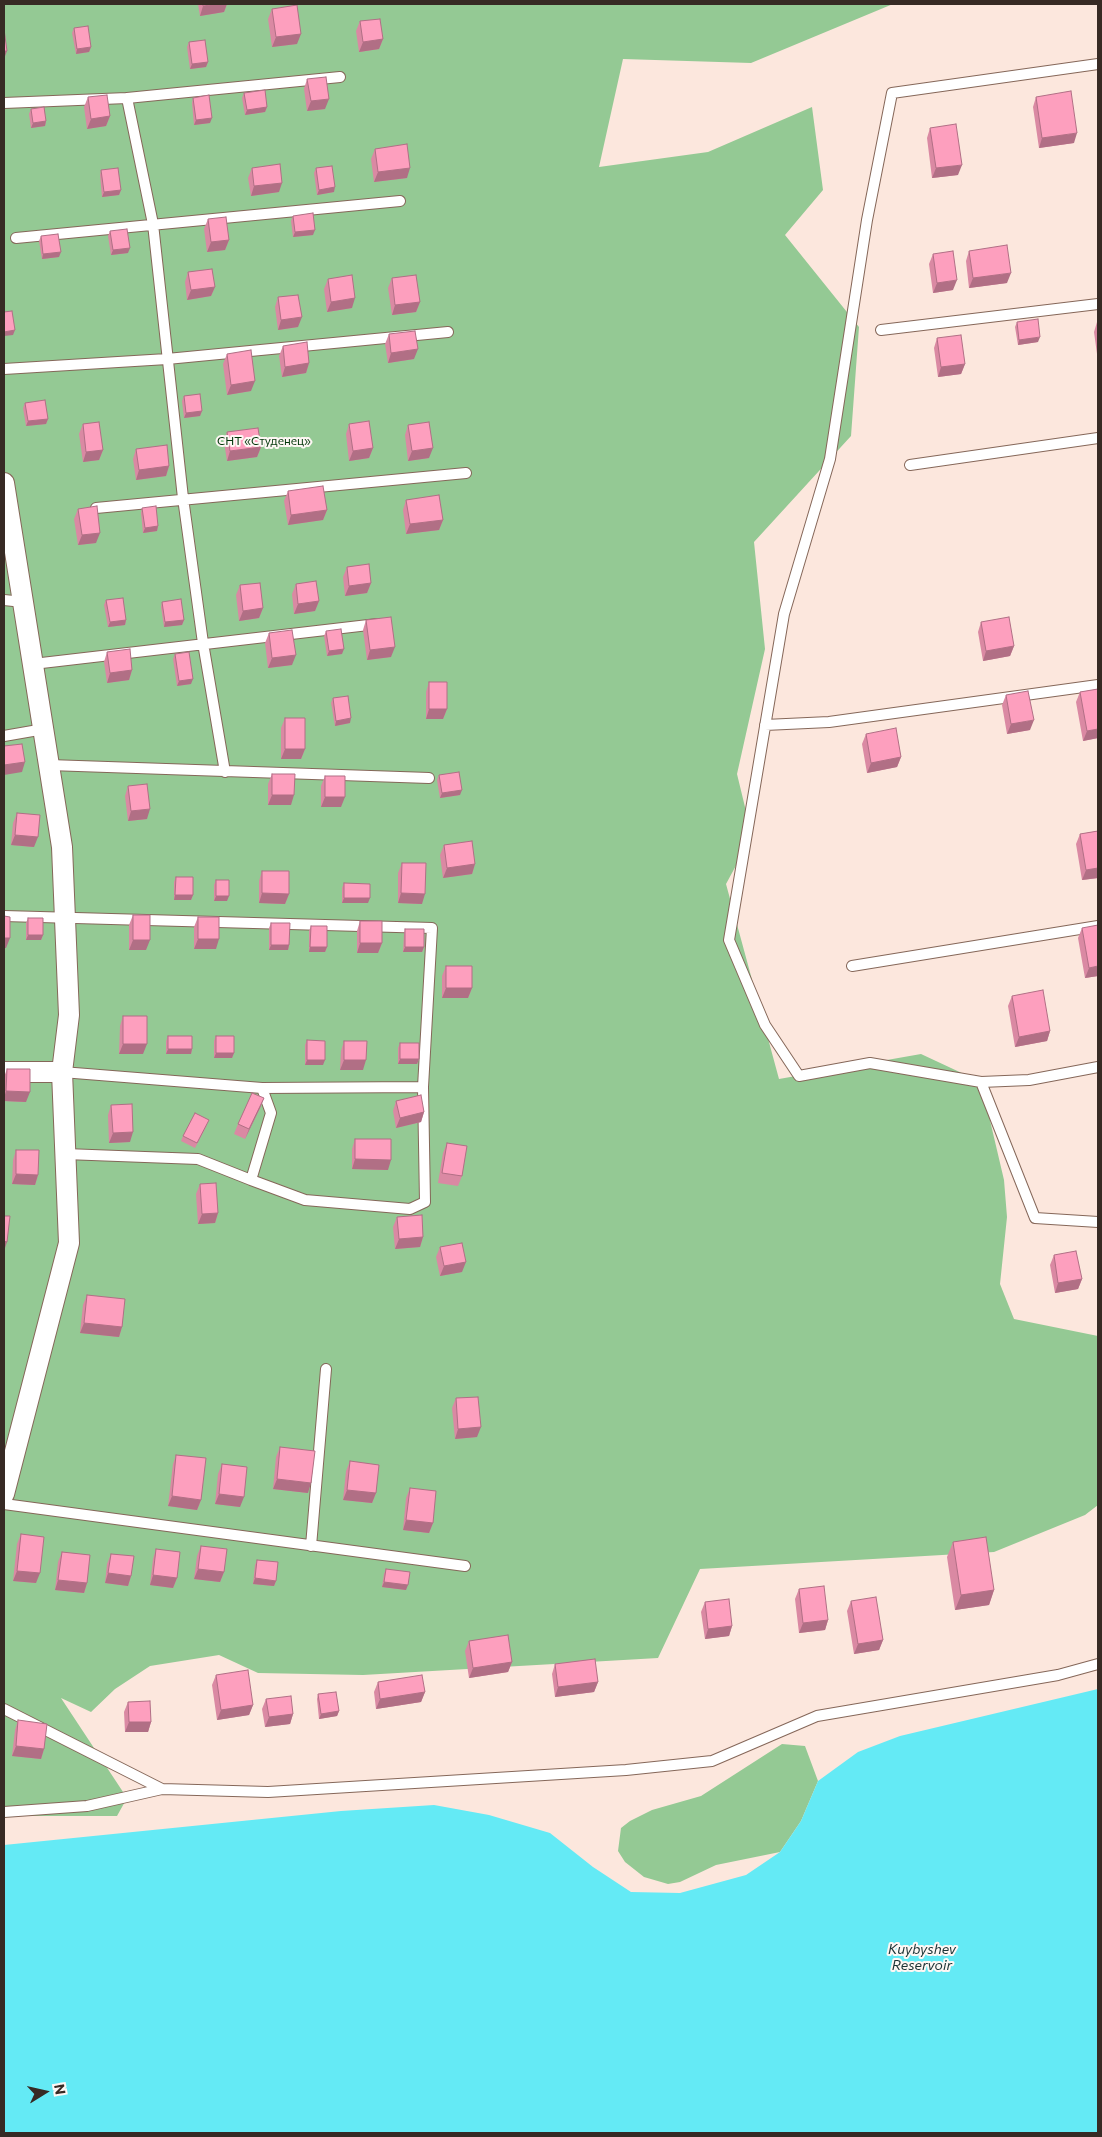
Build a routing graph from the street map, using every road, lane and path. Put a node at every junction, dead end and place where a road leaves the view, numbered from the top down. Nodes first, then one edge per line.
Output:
1 (1098, 64) edge
2 (340, 77) dead end
3 (126, 98) junction
4 (4, 103) edge
5 (400, 201) dead end
6 (153, 224) junction
7 (16, 238) dead end
8 (1098, 304) edge
9 (881, 330) dead end
10 (448, 332) dead end
11 (167, 359) junction
12 (4, 369) edge
13 (1098, 438) edge
14 (910, 465) dead end
15 (466, 472) dead end
16 (4, 483) edge
17 (183, 498) junction
18 (96, 508) edge
19 (13, 601) edge
20 (389, 623) edge
21 (203, 643) junction
22 (33, 664) junction
23 (1098, 685) edge
24 (765, 725) junction
25 (44, 730) junction
26 (4, 736) edge
27 (49, 765) junction
28 (225, 772) junction
29 (429, 778) dead end
30 (4, 916) edge
31 (65, 916) junction
32 (1098, 926) edge
33 (852, 966) dead end
34 (1098, 1067) edge
35 (4, 1072) edge
36 (62, 1072) junction
37 (981, 1082) junction
38 (262, 1088) junction
39 (423, 1088) junction
40 (65, 1154) junction
41 (251, 1180) junction
42 (1098, 1222) edge
43 (326, 1369) dead end
44 (4, 1494) edge
45 (4, 1504) edge
46 (311, 1546) junction
47 (465, 1566) dead end
48 (1098, 1664) edge
49 (4, 1709) edge
50 (162, 1789) junction
51 (4, 1812) edge

1 - 24 lane
2 - 3 lane
3 - 4 lane
3 - 6 lane
5 - 6 lane
6 - 7 lane
6 - 11 lane
8 - 9 lane
10 - 11 lane
11 - 12 lane
11 - 17 lane
13 - 14 lane
15 - 17 lane
16 - 19 street
17 - 18 lane
17 - 21 lane
19 - 22 street
20 - 21 lane
21 - 22 lane
21 - 28 lane
22 - 25 street
23 - 24 lane
24 - 37 lane
25 - 26 lane
25 - 27 street
27 - 28 lane
27 - 31 street
28 - 29 lane
30 - 31 lane
31 - 36 street
31 - 39 lane
32 - 33 lane
34 - 37 lane
35 - 36 street
36 - 38 lane
36 - 40 street
37 - 42 lane
38 - 39 lane
38 - 41 lane
39 - 41 lane
40 - 41 lane
40 - 44 street
43 - 46 lane
45 - 46 lane
46 - 47 lane
48 - 50 lane
49 - 50 lane
50 - 51 lane

